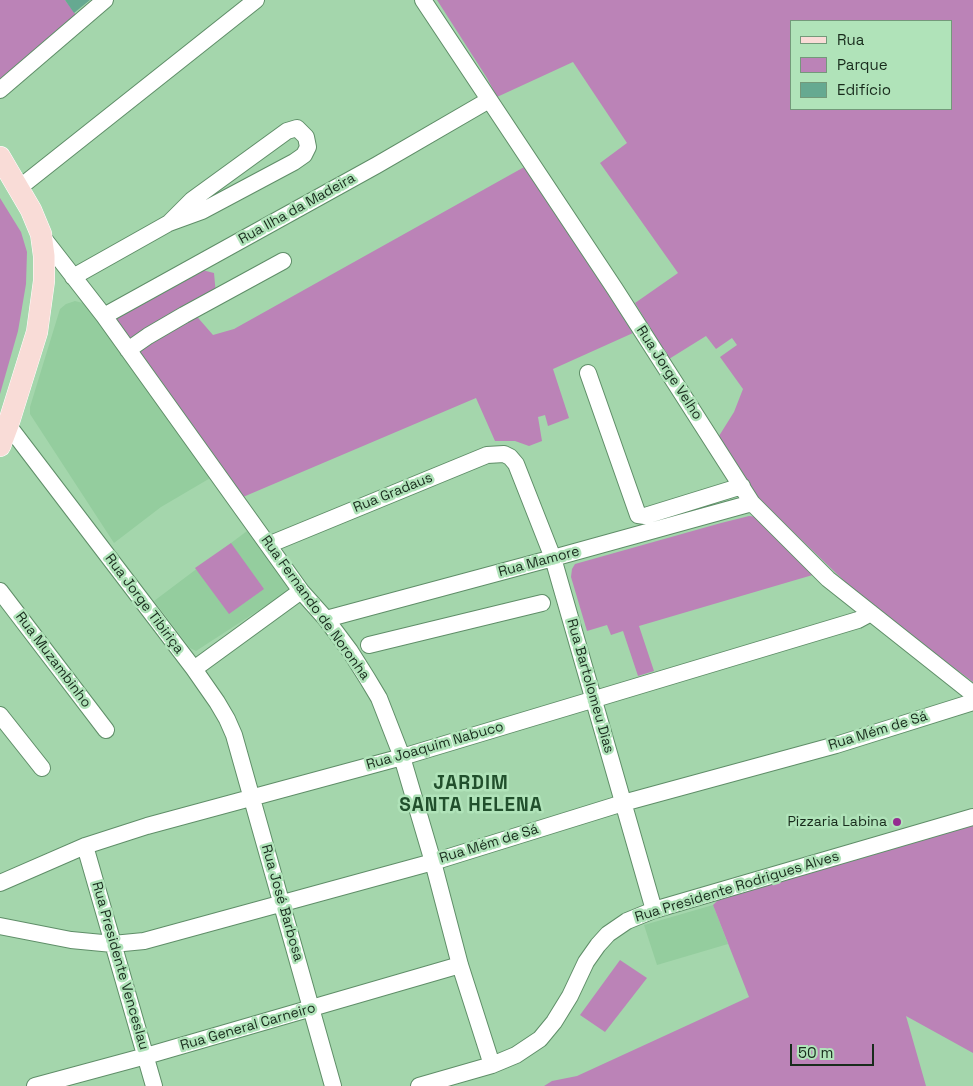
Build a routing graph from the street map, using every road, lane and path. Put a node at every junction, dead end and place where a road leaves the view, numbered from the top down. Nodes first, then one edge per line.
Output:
1 (105, 0) edge
2 (256, 0) edge
3 (423, 0) edge
4 (0, 90) edge
5 (489, 100) junction
6 (0, 157) edge
7 (19, 188) junction
8 (170, 224) junction
9 (41, 234) junction
10 (283, 261) dead end
11 (73, 277) junction
12 (104, 316) junction
13 (128, 350) junction
14 (588, 373) dead end
15 (8, 426) junction
16 (0, 446) edge
17 (516, 464) joint
18 (742, 486) junction
19 (752, 503) junction
20 (268, 545) junction
21 (553, 558) junction
22 (0, 591) edge
23 (301, 591) junction
24 (542, 603) dead end
25 (871, 613) junction
26 (326, 619) junction
27 (369, 645) dead end
28 (194, 670) junction
29 (973, 694) edge
30 (594, 700) junction
31 (973, 702) edge
32 (0, 715) edge
33 (106, 730) dead end
34 (402, 757) junction
35 (42, 768) dead end
36 (251, 797) junction
37 (623, 803) junction
38 (973, 817) edge
39 (85, 846) junction
40 (433, 862) junction
41 (0, 883) edge
42 (283, 904) junction
43 (654, 910) junction
44 (0, 926) edge
45 (113, 944) junction
46 (460, 964) junction
47 (311, 1008) junction
48 (146, 1056) junction
49 (492, 1065) junction
50 (35, 1086) edge
51 (154, 1086) edge
52 (333, 1086) edge
53 (419, 1086) edge

1 - 4 street
2 - 7 street
3 - 5 street, Rua Jorge Velho
5 - 12 street, Rua Ilha da Madeira
5 - 18 street, Rua Jorge Velho
6 - 7 main road
7 - 9 main road
8 - 8 street
8 - 11 street
9 - 11 street, Rua Fernando de Noronha
9 - 15 main road
10 - 13 street
11 - 12 street, Rua Fernando de Noronha
12 - 13 street, Rua Fernando de Noronha
13 - 20 street, Rua Fernando de Noronha
14 - 18 street
15 - 16 main road
15 - 28 street, Rua Jorge Tibiriça
17 - 20 street, Rua Gradaus
17 - 21 street, Rua Bartolomeu Dias
18 - 19 street, Rua Jorge Velho
19 - 21 street, Rua Mamore
19 - 25 street, Rua Jorge Velho
20 - 23 street, Rua Fernando de Noronha
21 - 26 street, Rua Mamore
21 - 30 street, Rua Bartolomeu Dias
22 - 33 street, Rua Muzambinho
23 - 26 street, Rua Fernando de Noronha
23 - 28 street
24 - 27 street
25 - 29 street, Rua Jorge Velho
25 - 30 street, Rua Joaquim Nabuco
26 - 34 street, Rua Fernando de Noronha
28 - 36 street, Rua Jorge Tibiriça
30 - 34 street, Rua Joaquim Nabuco
30 - 37 street, Rua Bartolomeu Dias
31 - 37 street, Rua Mém de Sá
32 - 35 street
34 - 36 street, Rua Joaquim Nabuco
34 - 40 street, Rua Fernando de Noronha
36 - 39 street, Rua Joaquim Nabuco
36 - 42 street, Rua José Barbosa
37 - 40 street, Rua Mém de Sá
37 - 43 street, Rua Bartolomeu Dias
38 - 43 street, Rua Presidente Rodrigues Alves
39 - 41 street, Rua Joaquim Nabuco
39 - 45 street, Rua Presidente Venceslau
40 - 42 street, Rua Mém de Sá
40 - 46 street, Rua Fernando de Noronha
42 - 45 street, Rua Mém de Sá
42 - 47 street, Rua José Barbosa
43 - 49 street, Rua Presidente Rodrigues Alves
44 - 45 street, Rua Mém de Sá
45 - 48 street, Rua Presidente Venceslau
46 - 47 street, Rua General Carneiro
46 - 49 street, Rua Fernando de Noronha
47 - 48 street, Rua General Carneiro
47 - 52 street, Rua José Barbosa
48 - 50 street, Rua General Carneiro
48 - 51 street, Rua Presidente Venceslau
49 - 53 street, Rua Presidente Rodrigues Alves

